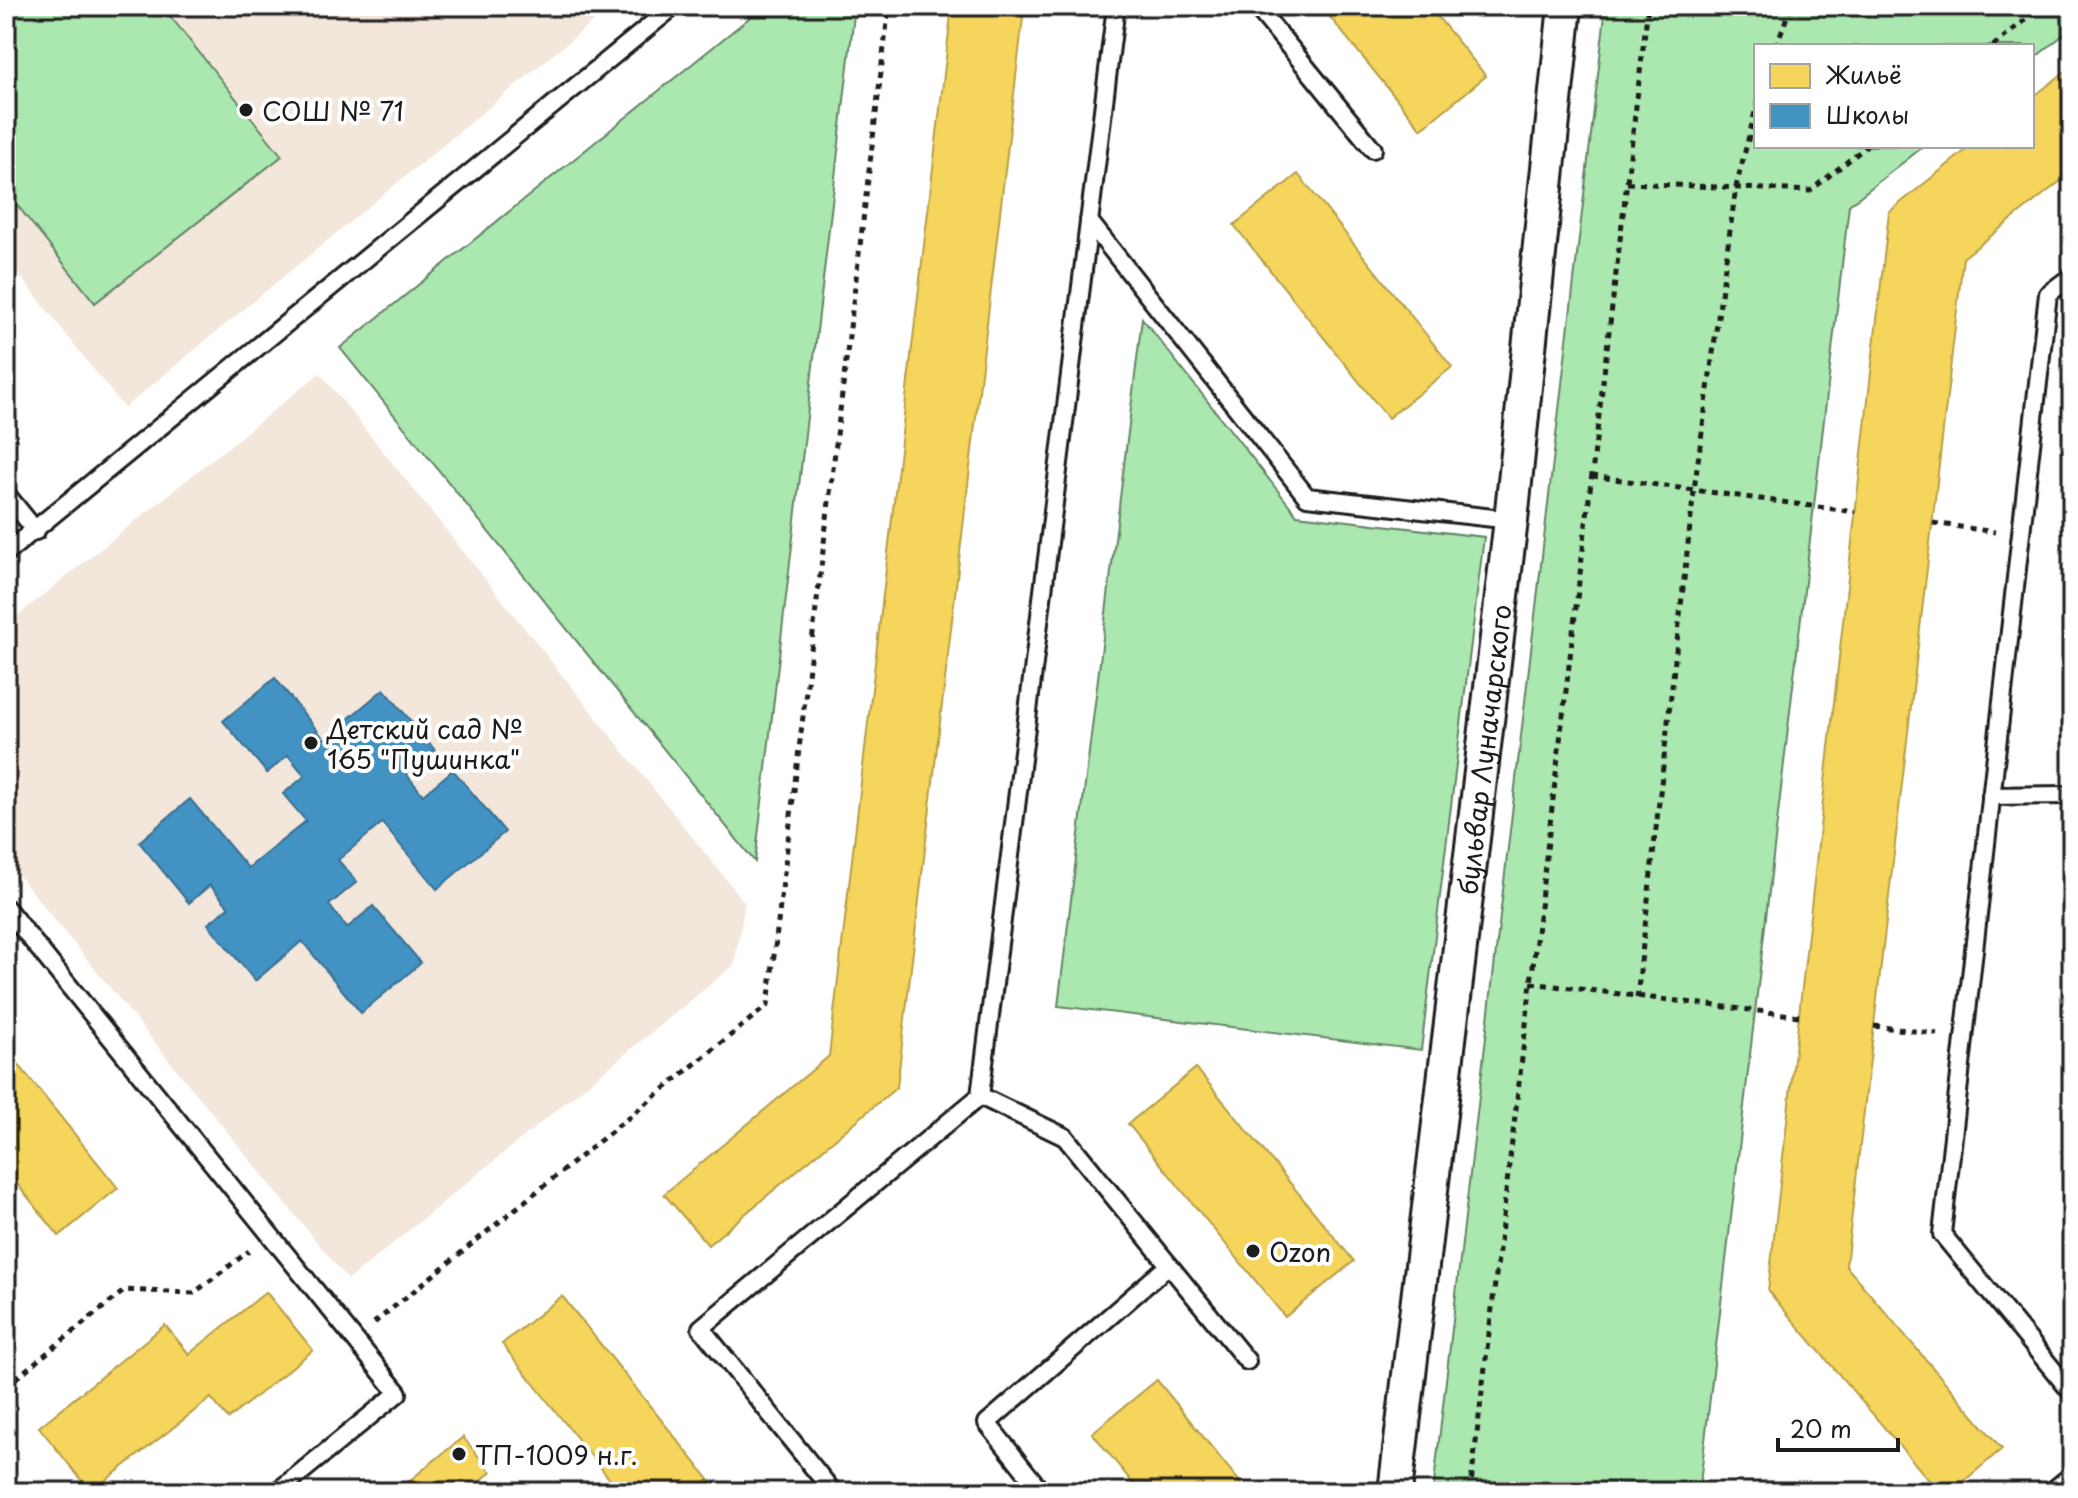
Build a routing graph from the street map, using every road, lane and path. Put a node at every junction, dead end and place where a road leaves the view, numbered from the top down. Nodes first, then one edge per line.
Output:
1 (674, 6) edge
2 (889, 6) edge
3 (1116, 6) edge
4 (1256, 6) edge
5 (1565, 6) edge
6 (1648, 6) edge
7 (1791, 6) edge
8 (2043, 6) edge
9 (1777, 44) edge
10 (1996, 44) edge
11 (1754, 116) edge
12 (1864, 148) edge
13 (1373, 149) dead end
14 (1627, 183) junction
15 (1736, 187) junction
16 (1089, 221) junction
17 (2072, 276) edge
18 (1592, 476) junction
19 (1694, 490) junction
20 (6, 494) edge
21 (1855, 512) dead end
22 (1511, 520) junction
23 (1933, 523) dead end
24 (36, 531) junction
25 (2021, 536) junction
26 (6, 553) edge
27 (2072, 795) edge
28 (1991, 796) junction
29 (6, 908) edge
30 (1531, 983) junction
31 (1637, 998) junction
32 (1799, 1016) dead end
33 (1874, 1026) dead end
34 (1964, 1037) junction
35 (980, 1096) junction
36 (258, 1263) dead end
37 (1169, 1265) junction
38 (354, 1340) junction
39 (1247, 1361) dead end
40 (6, 1386) edge
41 (2072, 1393) edge
42 (2072, 1475) edge
43 (277, 1492) edge
44 (833, 1492) edge
45 (1042, 1492) edge
46 (1395, 1492) edge
47 (1470, 1492) edge
48 (2051, 1492) edge

1 - 24 lane
2 - 38 path
3 - 16 lane
4 - 13 lane
5 - 22 street, бульвар Луначарского
6 - 14 path
7 - 9 path
8 - 10 path
11 - 15 path
12 - 15 path
14 - 15 path
14 - 18 path
15 - 19 path
16 - 22 lane
16 - 35 lane
17 - 25 lane
18 - 19 path
18 - 30 path
19 - 21 path
19 - 31 path
20 - 24 lane
22 - 46 street, бульвар Луначарского
23 - 25 path
24 - 26 lane
25 - 28 lane
27 - 28 lane
28 - 34 lane
29 - 38 lane
30 - 31 path
30 - 47 path
31 - 32 path
33 - 34 path
34 - 41 lane
35 - 37 lane
35 - 44 lane
36 - 40 path
37 - 39 lane
37 - 45 lane
38 - 43 lane
42 - 48 lane

